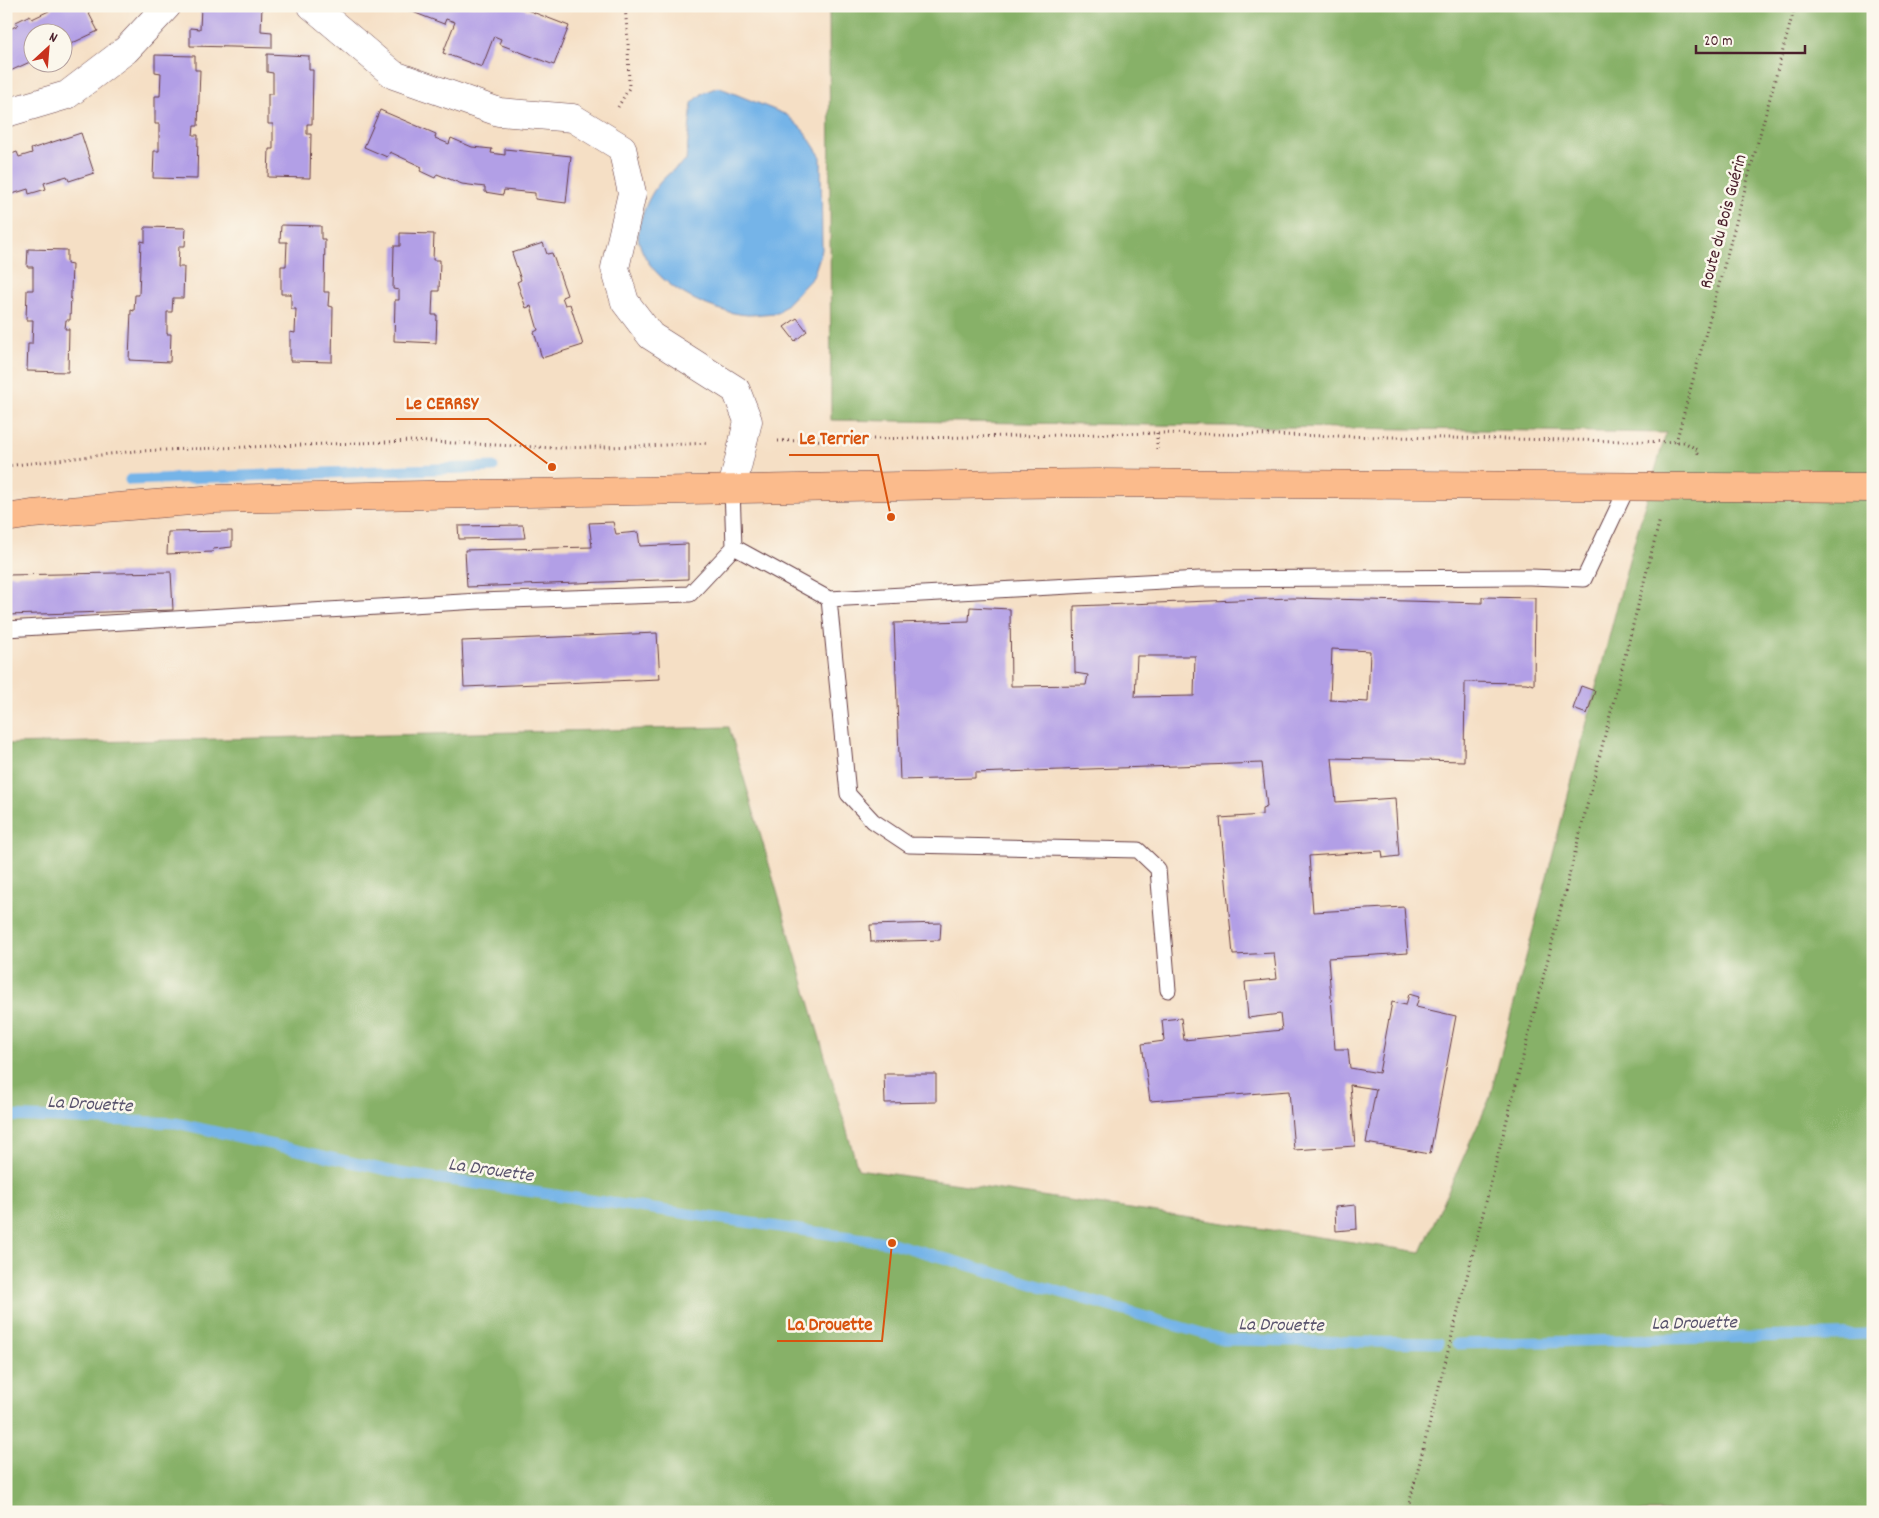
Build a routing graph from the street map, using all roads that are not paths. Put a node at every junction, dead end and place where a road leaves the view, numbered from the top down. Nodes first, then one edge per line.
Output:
1 (167, 6) edge
2 (312, 6) edge
3 (6, 113) edge
4 (1628, 486) junction
5 (1873, 488) edge
6 (732, 489) junction
7 (6, 518) edge
8 (734, 547) junction
9 (829, 599) junction
10 (6, 629) edge
11 (1168, 990) dead end

1 - 3 street
2 - 6 street
4 - 5 main road
4 - 6 main road
4 - 9 lane
6 - 7 main road
6 - 8 lane
8 - 9 lane
8 - 10 lane
9 - 11 lane

